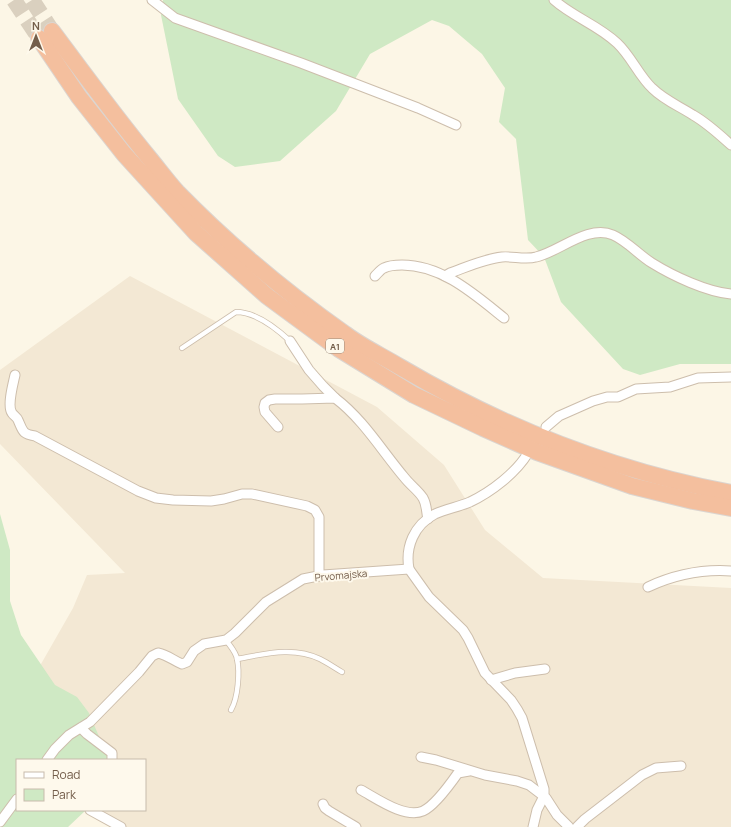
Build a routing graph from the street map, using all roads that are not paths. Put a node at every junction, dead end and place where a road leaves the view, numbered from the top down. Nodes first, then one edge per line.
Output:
1 (152, 0) edge
2 (554, 0) edge
3 (456, 125) dead end
4 (731, 145) edge
5 (375, 276) dead end
6 (445, 276) junction
7 (731, 294) edge
8 (504, 318) dead end
9 (290, 341) joint
10 (182, 348) dead end
11 (15, 375) dead end
12 (731, 377) edge
13 (335, 398) junction
14 (278, 427) dead end
15 (546, 427) dead end
16 (528, 453) dead end
17 (731, 493) edge
18 (731, 508) edge
19 (428, 519) junction
20 (408, 569) junction
21 (731, 571) edge
22 (319, 576) junction
23 (648, 587) dead end
24 (226, 640) junction
25 (237, 660) junction
26 (546, 669) dead end
27 (342, 672) dead end
28 (491, 680) junction
29 (231, 710) dead end
30 (81, 728) junction
31 (421, 757) dead end
32 (48, 759) edge
33 (112, 759) edge
34 (680, 766) dead end
35 (470, 771) junction
36 (361, 790) dead end
37 (544, 796) junction
38 (16, 800) edge
39 (323, 804) dead end
40 (92, 811) edge
41 (0, 822) edge
42 (121, 827) edge
43 (356, 827) edge
44 (533, 827) edge
45 (569, 827) edge
46 (577, 827) edge

1 - 3 street
2 - 4 street
5 - 6 street
6 - 7 street
6 - 8 street
9 - 10 lane
9 - 13 street
11 - 22 street
12 - 15 street
13 - 14 street
13 - 19 street
16 - 19 street
17 - 18 highway, A1
19 - 20 street
20 - 22 street, Prvomajska
20 - 28 street
21 - 23 street
22 - 24 street, Prvomajska
24 - 25 lane
24 - 30 street
25 - 27 lane
25 - 29 lane
26 - 28 street
28 - 37 street
30 - 32 street
30 - 33 street
31 - 35 street
34 - 46 street
35 - 36 street
35 - 37 street
37 - 44 street
37 - 45 street
38 - 41 street
39 - 43 street
40 - 42 street

